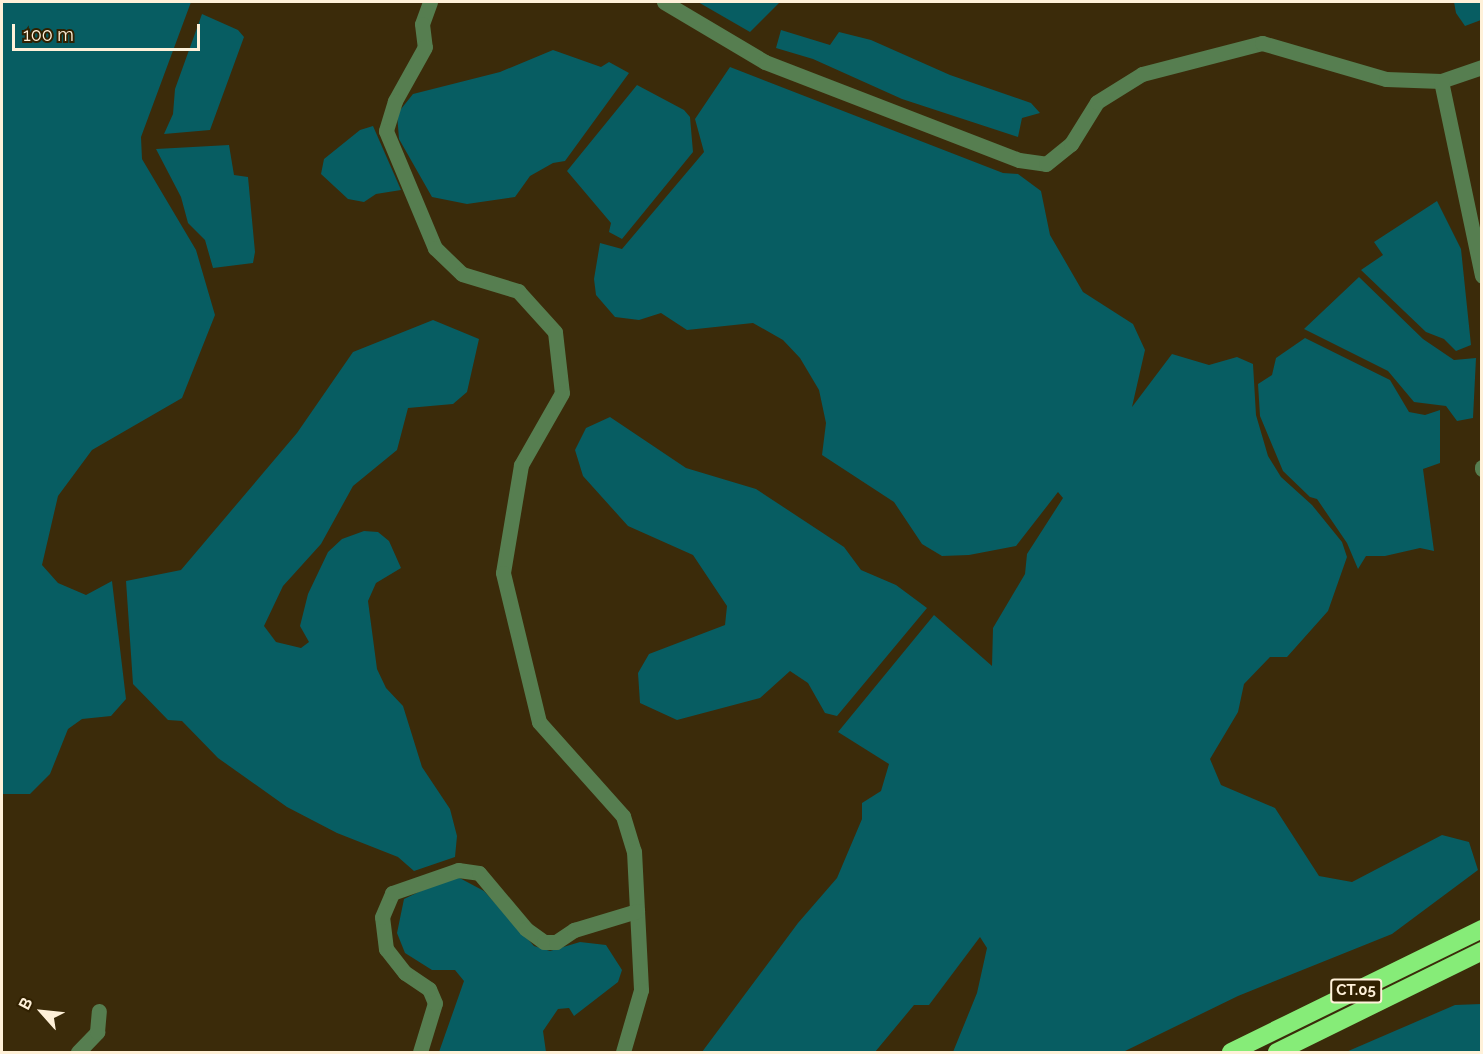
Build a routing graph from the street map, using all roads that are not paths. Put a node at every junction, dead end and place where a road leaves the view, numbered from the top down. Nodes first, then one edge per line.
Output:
1 (430, 2) edge
2 (664, 2) edge
3 (1482, 68) edge
4 (1441, 81) junction
5 (1482, 276) edge
6 (637, 911) junction
7 (1482, 929) edge
8 (1482, 951) edge
9 (99, 1011) dead end
10 (78, 1053) edge
11 (420, 1053) edge
12 (623, 1053) edge
13 (1231, 1053) edge
14 (1277, 1053) edge

1 - 6 street
2 - 4 street
3 - 4 street
4 - 5 street
6 - 11 street
6 - 12 street
7 - 13 highway, CT.05
8 - 14 highway, CT.05
9 - 10 street

